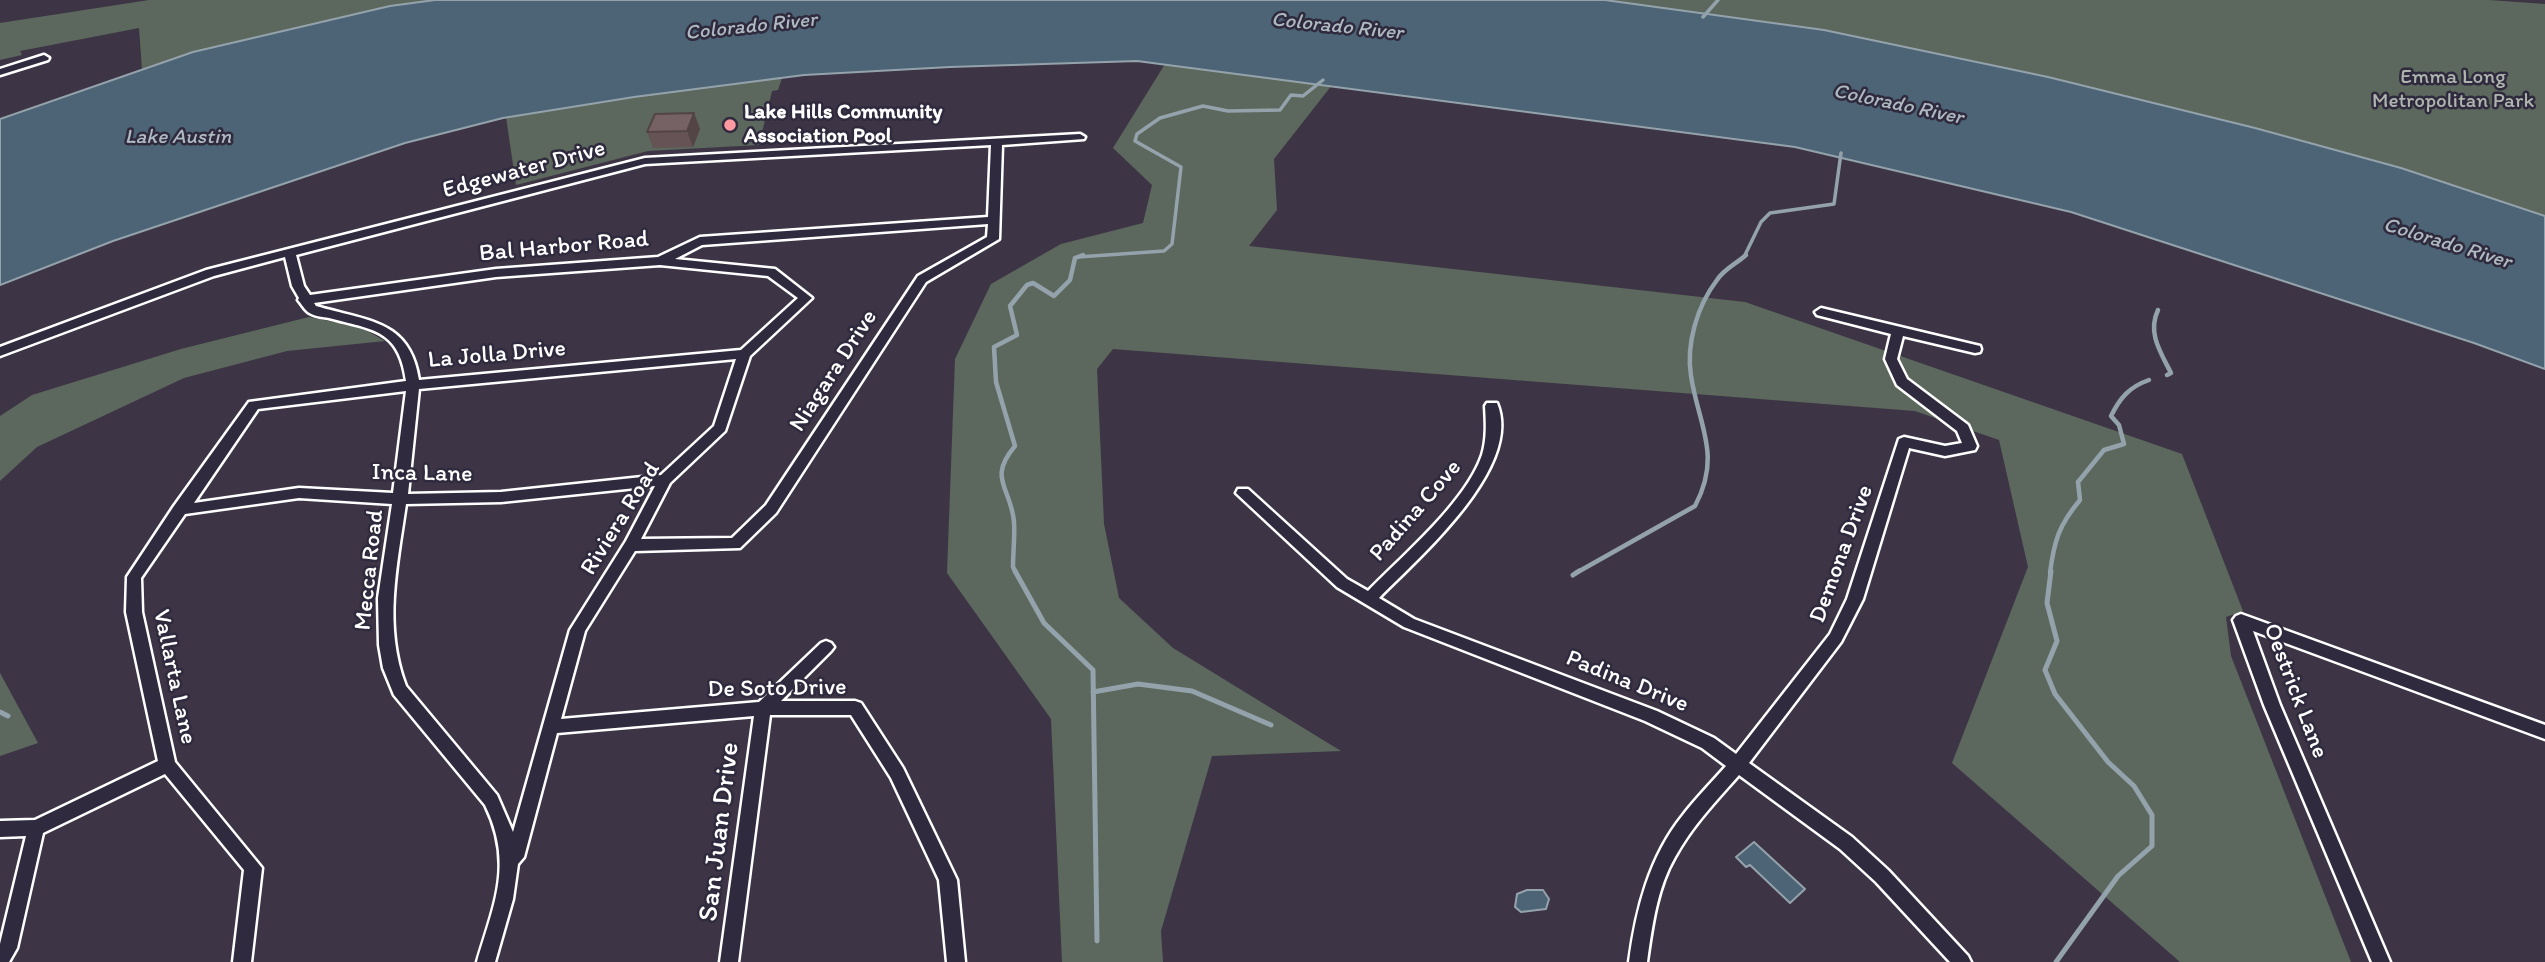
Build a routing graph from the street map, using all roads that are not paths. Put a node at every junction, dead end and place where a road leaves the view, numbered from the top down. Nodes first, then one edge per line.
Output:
1 (44, 58) dead end
2 (0, 72) edge
3 (1080, 137) dead end
4 (997, 141) junction
5 (993, 220) junction
6 (290, 253) junction
7 (660, 261) junction
8 (304, 300) junction
9 (1821, 312) dead end
10 (1898, 331) junction
11 (1975, 349) dead end
12 (0, 352) edge
13 (744, 354) junction
14 (413, 385) junction
15 (254, 405) joint
16 (1492, 406) dead end
17 (665, 480) junction
18 (1243, 494) dead end
19 (400, 499) junction
20 (179, 510) junction
21 (631, 545) junction
22 (1368, 600) junction
23 (826, 647) dead end
24 (763, 708) junction
25 (550, 727) junction
26 (2545, 732) edge
27 (1739, 763) junction
28 (167, 765) junction
29 (36, 828) junction
30 (0, 829) edge
31 (512, 868) junction
32 (0, 959) edge
33 (242, 962) edge
34 (486, 962) edge
35 (729, 962) edge
36 (956, 962) edge
37 (1638, 962) edge
38 (1962, 962) edge
39 (2381, 962) edge

1 - 2 street
3 - 4 street, Edgewater Drive
4 - 5 street, Niagara Drive
4 - 6 street, Edgewater Drive
5 - 7 street, Bal Harbor Road
5 - 21 street, Niagara Drive
6 - 8 street
6 - 12 street, Edgewater Drive
7 - 8 street, Bal Harbor Road
7 - 13 street, Riviera Road
8 - 14 street, Mecca Road
9 - 10 street
10 - 11 street
10 - 27 street, Demona Drive
13 - 14 street, La Jolla Drive
13 - 17 street, Riviera Road
14 - 15 street, La Jolla Drive
14 - 19 street, Mecca Road
15 - 20 street, Vallarta Lane
16 - 22 street, Padina Cove
17 - 19 street, Inca Lane
17 - 21 street, Riviera Road
18 - 22 street, Padina Drive
19 - 20 street, Inca Lane
19 - 31 street, Mecca Road
20 - 28 street, Vallarta Lane
21 - 25 street, Riviera Road
22 - 27 street, Padina Drive
23 - 24 street
24 - 25 street, De Soto Drive
24 - 35 street, San Juan Drive
24 - 36 street, De Soto Drive
25 - 31 street, Riviera Road
26 - 39 street, Oestrick Lane
27 - 37 street, Demona Drive
27 - 38 street, Padina Drive
28 - 29 street
28 - 33 street, Vallarta Lane
29 - 30 street
29 - 32 street
31 - 34 street, Mecca Road

